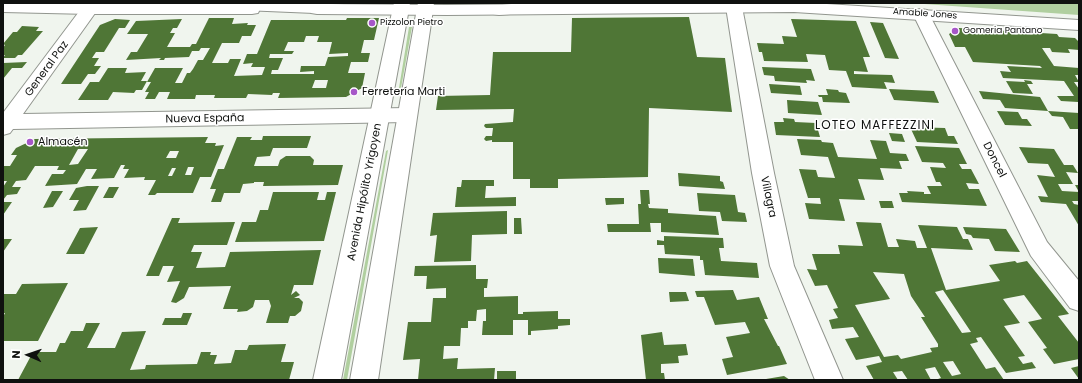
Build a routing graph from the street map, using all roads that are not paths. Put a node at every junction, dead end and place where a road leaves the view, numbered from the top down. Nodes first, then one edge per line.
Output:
1 (196, 3) edge
2 (578, 3) edge
3 (402, 6) edge
4 (425, 6) edge
5 (734, 6) junction
6 (3, 7) edge
7 (90, 9) junction
8 (338, 9) junction
9 (499, 10) junction
10 (921, 14) junction
11 (1079, 25) edge
12 (407, 115) junction
13 (380, 116) junction
14 (4, 124) edge
15 (1079, 300) edge
16 (327, 380) edge
17 (364, 380) edge
18 (829, 380) edge

1 - 8 main road
2 - 9 main road
3 - 4 main road, Amable Jones
3 - 8 main road, Amable Jones
3 - 13 main road, Avenida Hipólito Yrigoyen
4 - 9 main road, Amable Jones
4 - 12 main road
5 - 9 main road, Amable Jones
5 - 10 main road, Amable Jones
5 - 18 main road, Villagra
6 - 7 main road, Amable Jones
7 - 8 main road, Amable Jones
7 - 14 main road, General Paz
10 - 11 main road, Amable Jones
10 - 15 main road, Doncel
12 - 13 main road, Nueva España
12 - 17 main road
13 - 14 main road, Nueva España
13 - 16 main road, Avenida Hipólito Yrigoyen

